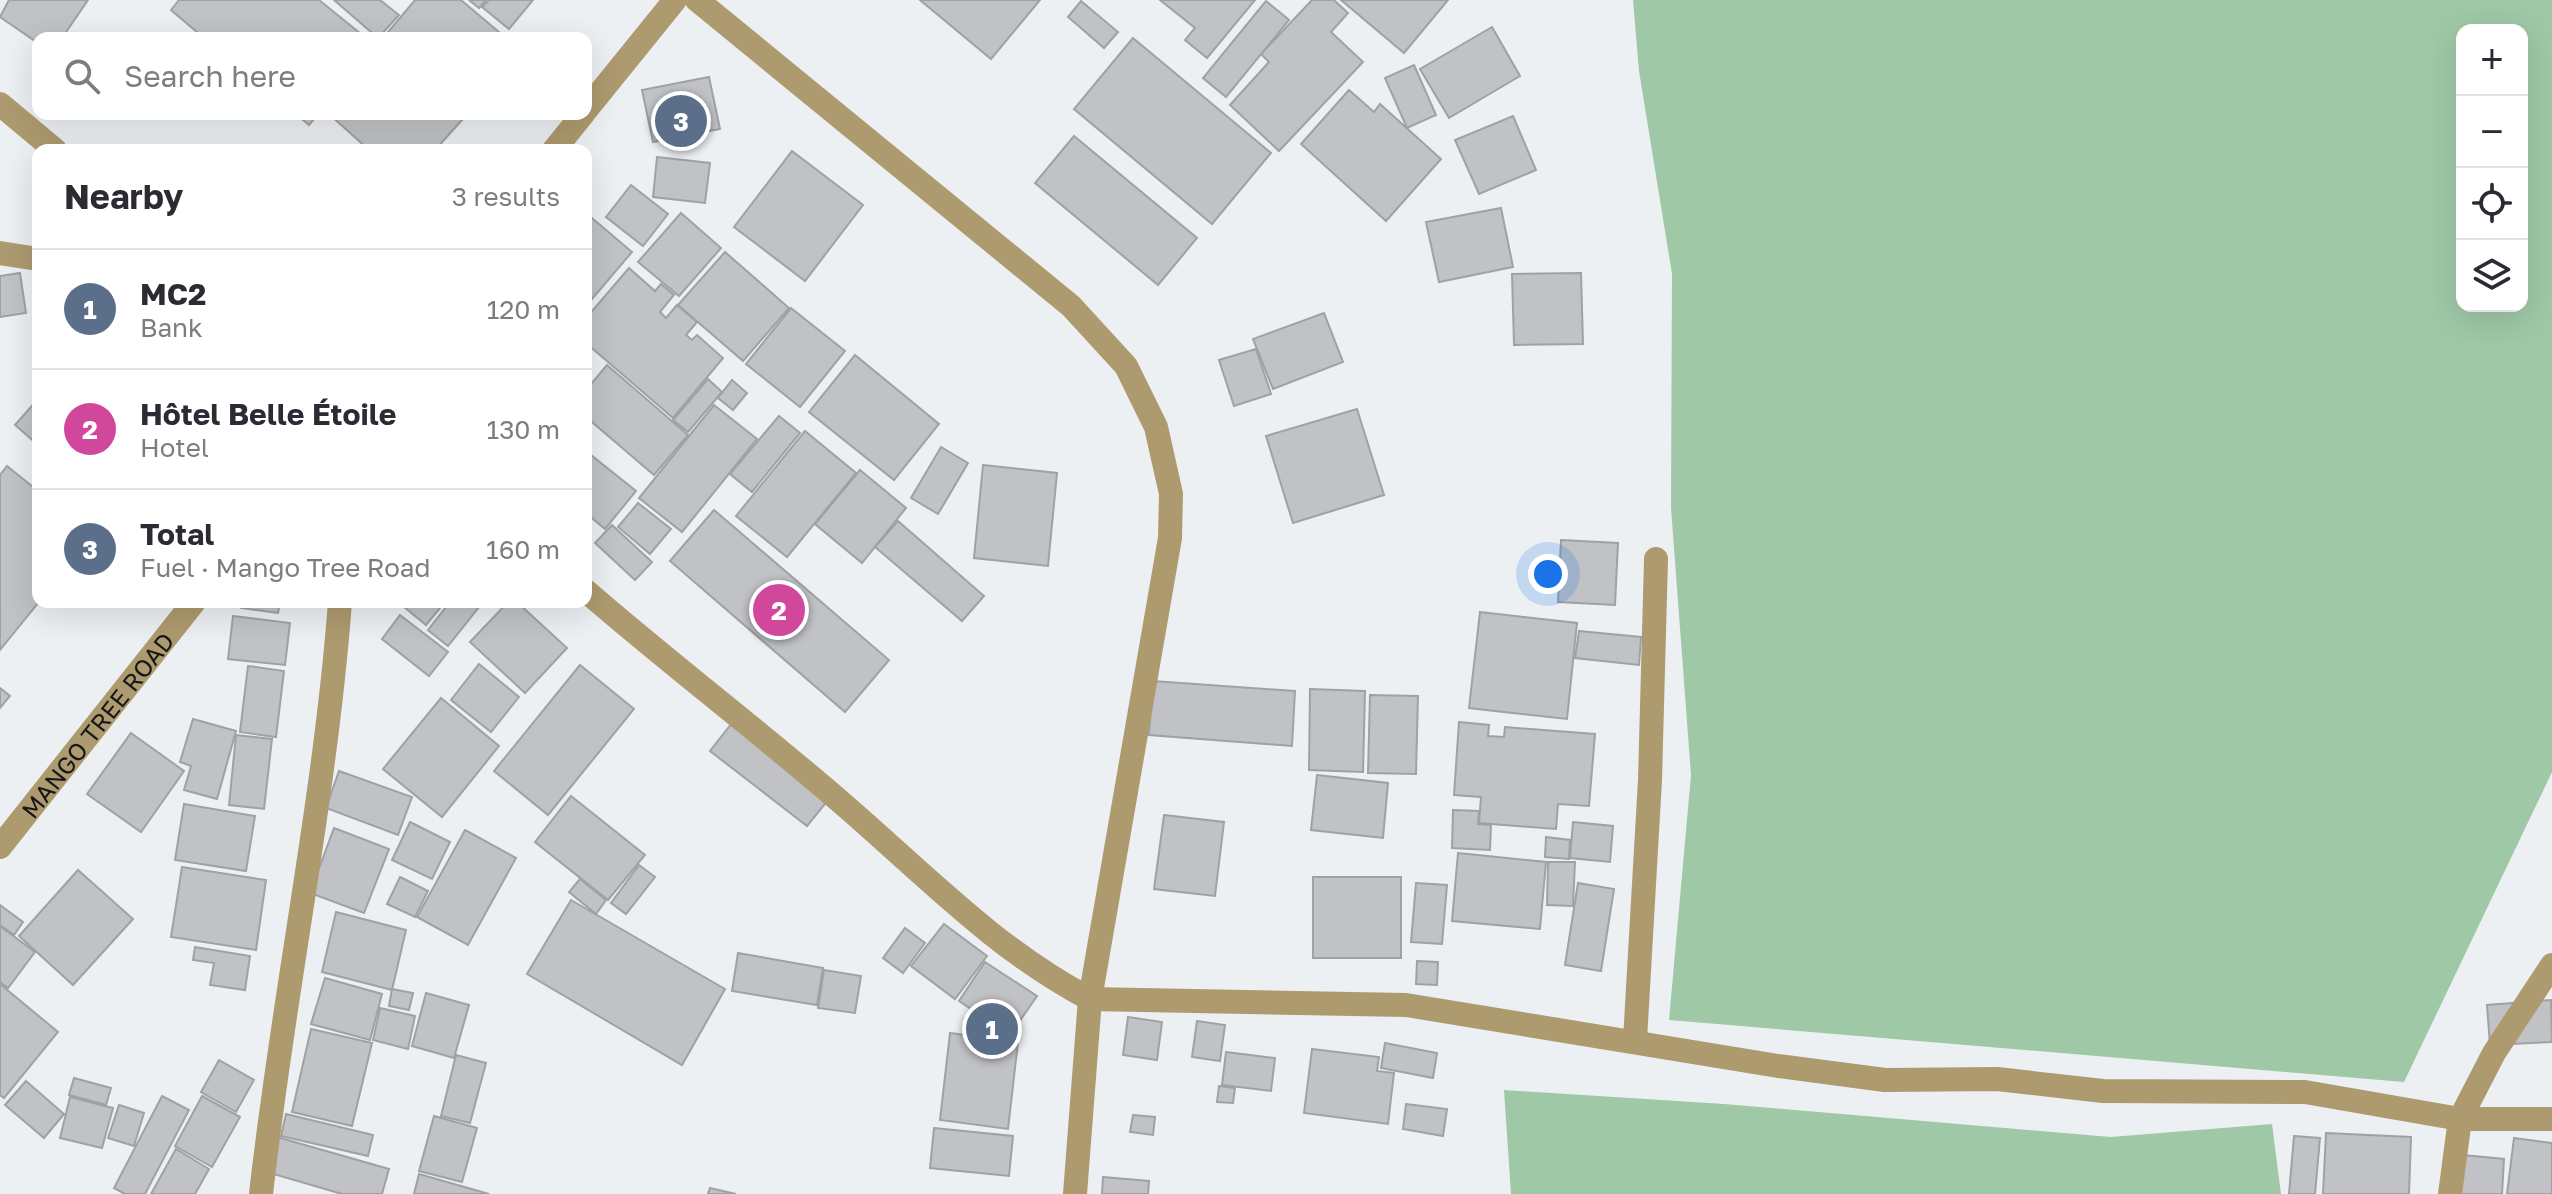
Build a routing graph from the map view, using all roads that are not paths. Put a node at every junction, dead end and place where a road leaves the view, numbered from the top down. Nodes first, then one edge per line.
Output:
1 (675, 0) edge
2 (697, 0) edge
3 (592, 102) edge
4 (0, 104) edge
5 (578, 120) edge
6 (48, 144) edge
7 (559, 144) edge
8 (0, 253) edge
9 (32, 258) edge
10 (1656, 559) dead end
11 (592, 596) edge
12 (189, 608) edge
13 (340, 608) edge
14 (0, 847) edge
15 (2552, 965) edge
16 (1090, 999) junction
17 (1635, 1040) junction
18 (2460, 1119) junction
19 (2552, 1119) edge
20 (261, 1194) edge
21 (1075, 1194) edge
22 (2450, 1194) edge

1 - 3 street
2 - 16 street
4 - 6 street
5 - 7 street
8 - 9 street
10 - 17 street
11 - 16 street
12 - 14 street, MANGO TREE ROAD
13 - 20 street
15 - 18 street
16 - 17 street
16 - 21 street
17 - 18 street
18 - 19 street
18 - 22 street

